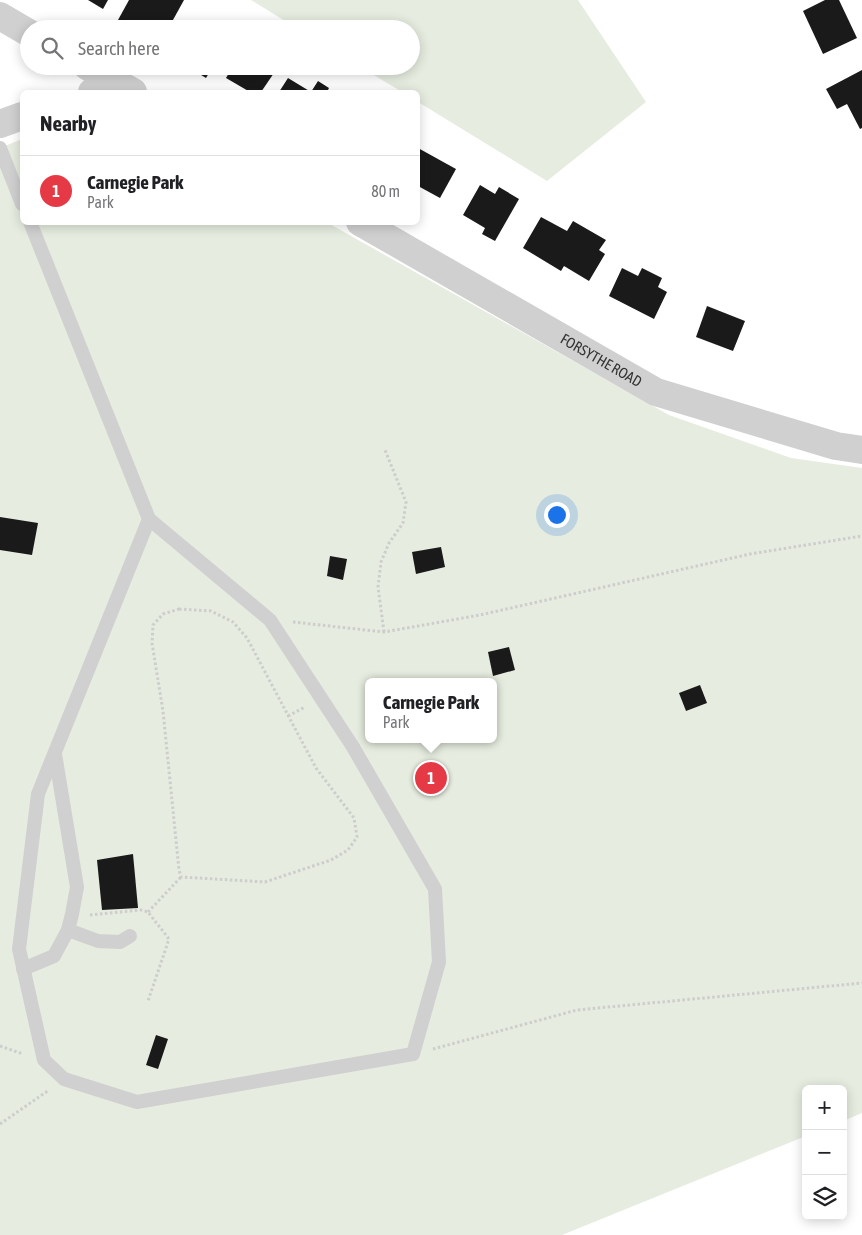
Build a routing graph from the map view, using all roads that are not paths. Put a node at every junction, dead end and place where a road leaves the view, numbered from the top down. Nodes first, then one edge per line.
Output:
1 (0, 16) edge
2 (20, 28) edge
3 (96, 79) edge
4 (127, 90) edge
5 (20, 117) edge
6 (0, 124) edge
7 (0, 148) edge
8 (20, 199) edge
9 (31, 225) edge
10 (365, 225) edge
11 (862, 450) edge
12 (149, 519) junction
13 (54, 754) junction
14 (70, 924) junction
15 (130, 936) dead end
16 (23, 969) junction

1 - 2 street
3 - 4 street
5 - 6 street
7 - 8 lane
9 - 12 lane
10 - 11 street, FORSYTHE ROAD
12 - 13 lane
12 - 16 lane
13 - 14 lane
13 - 16 lane
14 - 15 lane
14 - 16 lane

